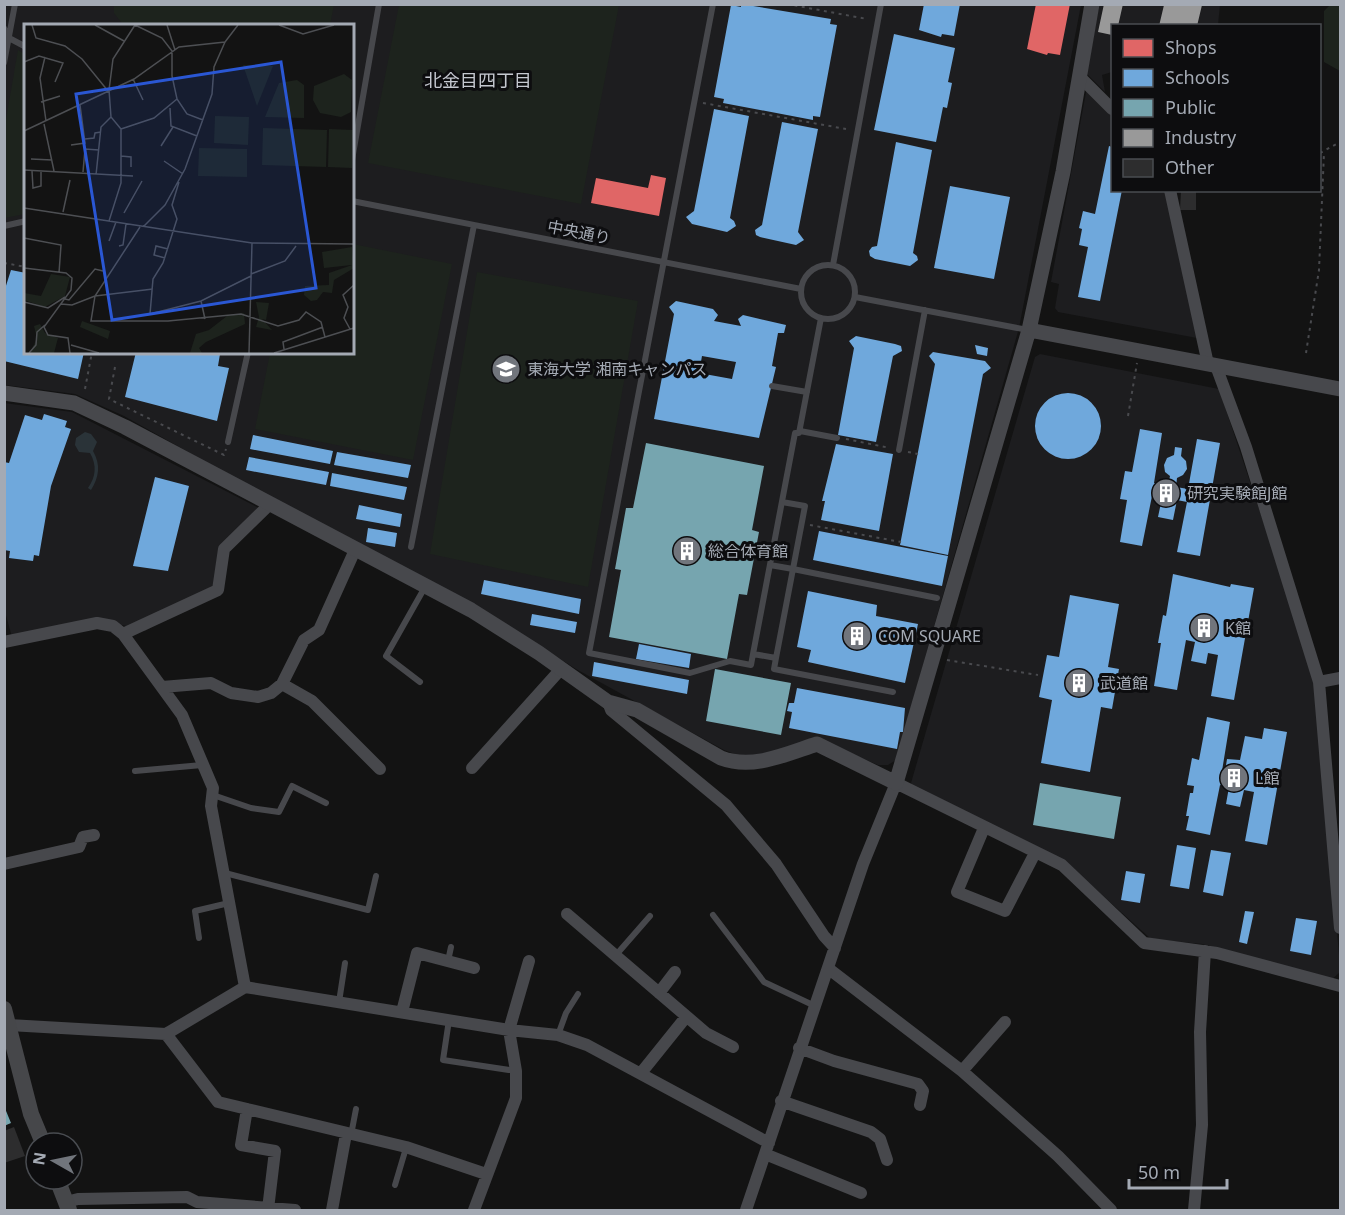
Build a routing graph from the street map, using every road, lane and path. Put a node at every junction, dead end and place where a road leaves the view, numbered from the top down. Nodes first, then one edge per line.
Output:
1 (15, 4) edge
2 (380, 4) edge
3 (713, 4) edge
4 (788, 4) edge
5 (881, 4) edge
6 (1092, 4) edge
7 (867, 19) dead end
8 (4, 28) edge
9 (9, 38) junction
10 (24, 46) edge
11 (4, 63) edge
12 (1080, 77) junction
13 (694, 102) junction
14 (1111, 107) edge
15 (846, 129) dead end
16 (1341, 142) edge
17 (354, 149) edge
18 (1324, 153) joint
19 (1170, 192) edge
20 (354, 201) edge
21 (24, 221) edge
22 (474, 225) junction
23 (4, 226) edge
24 (664, 262) junction
25 (4, 263) edge
26 (833, 265) junction
27 (24, 267) edge
28 (801, 289) junction
29 (855, 297) junction
30 (925, 310) junction
31 (821, 318) junction
32 (1029, 330) junction
33 (1139, 351) junction
34 (1306, 353) dead end
35 (92, 354) edge
36 (248, 354) edge
37 (1212, 365) junction
38 (115, 367) dead end
39 (772, 386) dead end
40 (85, 389) dead end
41 (1341, 389) edge
42 (807, 392) junction
43 (4, 393) edge
44 (1128, 416) dead end
45 (800, 430) junction
46 (837, 438) joint
47 (850, 440) junction
48 (228, 442) joint
49 (849, 446) dead end
50 (899, 450) junction
51 (918, 454) dead end
52 (782, 502) junction
53 (269, 505) junction
54 (802, 523) junction
55 (901, 542) dead end
56 (411, 547) dead end
57 (355, 550) junction
58 (770, 565) junction
59 (793, 569) junction
60 (425, 586) junction
61 (937, 598) dead end
62 (123, 634) junction
63 (4, 642) edge
64 (753, 654) junction
65 (933, 657) junction
66 (776, 658) junction
67 (561, 669) junction
68 (1038, 675) dead end
69 (1341, 678) edge
70 (420, 682) dead end
71 (1319, 682) junction
72 (282, 684) junction
73 (162, 687) junction
74 (893, 692) dead end
75 (608, 702) junction
76 (201, 765) junction
77 (472, 768) dead end
78 (380, 769) dead end
79 (135, 771) dead end
80 (896, 783) junction
81 (213, 795) junction
82 (326, 803) dead end
83 (984, 828) junction
84 (94, 835) dead end
85 (1035, 853) junction
86 (4, 864) edge
87 (225, 873) junction
88 (376, 876) dead end
89 (229, 903) junction
90 (567, 914) dead end
91 (713, 915) dead end
92 (650, 916) dead end
93 (1341, 928) edge
94 (199, 938) dead end
95 (451, 947) dead end
96 (835, 948) junction
97 (1206, 951) junction
98 (615, 956) junction
99 (529, 960) dead end
100 (448, 961) junction
101 (345, 963) dead end
102 (474, 968) dead end
103 (829, 969) junction
104 (675, 972) dead end
105 (1341, 986) edge
106 (245, 987) junction
107 (659, 993) junction
108 (578, 994) dead end
109 (339, 1002) junction
110 (815, 1006) junction
111 (402, 1012) junction
112 (686, 1017) junction
113 (449, 1020) junction
114 (1005, 1022) dead end
115 (7, 1023) edge
116 (509, 1030) junction
117 (166, 1034) junction
118 (558, 1035) junction
119 (733, 1047) dead end
120 (799, 1048) junction
121 (516, 1071) junction
122 (962, 1071) junction
123 (641, 1073) junction
124 (781, 1101) junction
125 (920, 1105) dead end
126 (247, 1109) junction
127 (356, 1109) dead end
128 (38, 1131) edge
129 (348, 1135) junction
130 (406, 1147) junction
131 (767, 1149) junction
132 (886, 1160) dead end
133 (486, 1174) junction
134 (395, 1185) dead end
135 (61, 1191) edge
136 (861, 1193) dead end
137 (67, 1206) edge
138 (268, 1209) junction
139 (295, 1210) edge
140 (332, 1210) edge
141 (474, 1210) edge
142 (746, 1210) edge
143 (1111, 1210) edge
144 (1194, 1210) edge

1 - 9 lane
2 - 17 lane
3 - 13 lane
4 - 7 path
5 - 26 lane
6 - 12 street
8 - 9 lane
9 - 10 lane
9 - 11 lane
12 - 14 street
12 - 32 street
13 - 15 path
13 - 24 lane
16 - 18 path
18 - 34 path
19 - 37 street
20 - 22 lane, 中央通り
21 - 23 lane
22 - 24 lane, 中央通り
22 - 56 lane
24 - 28 lane, 中央通り
24 - 64 lane
25 - 27 path
26 - 28 lane
26 - 29 lane
28 - 31 lane
29 - 30 lane
29 - 31 lane
30 - 32 lane
30 - 50 lane
31 - 42 lane
32 - 33 street
32 - 65 street
33 - 37 street
33 - 44 path
35 - 40 path
36 - 48 lane
37 - 41 street
37 - 71 street
38 - 48 path
39 - 42 lane
42 - 45 lane
43 - 53 street
45 - 46 lane
45 - 52 lane
46 - 47 path
47 - 49 path
47 - 50 path
50 - 51 path
52 - 54 lane
52 - 58 lane
53 - 57 street
53 - 62 street
54 - 55 path
54 - 59 lane
57 - 60 street
57 - 72 street
58 - 59 lane
58 - 64 lane
59 - 61 lane
59 - 66 lane
60 - 67 street
60 - 70 lane
62 - 63 street
62 - 73 street
64 - 66 lane
65 - 68 path
65 - 80 street
66 - 74 lane
67 - 75 street
67 - 77 street
69 - 71 street
71 - 93 street
72 - 73 street
72 - 78 street
73 - 76 street
75 - 80 street
75 - 96 street
76 - 79 lane
76 - 81 street
80 - 83 street
80 - 96 street
81 - 82 lane
81 - 87 street
83 - 85 street
83 - 85 street
84 - 86 street
85 - 97 street
87 - 88 lane
87 - 89 street
89 - 94 lane
89 - 106 street
90 - 98 street
91 - 110 lane
92 - 98 lane
95 - 100 lane
96 - 103 street
97 - 105 street
97 - 144 street
98 - 107 street
99 - 116 street
100 - 102 street
100 - 111 street
101 - 109 lane
103 - 110 street
103 - 122 street
104 - 107 street
106 - 109 street
106 - 117 street
107 - 112 street
108 - 118 lane
109 - 111 street
110 - 120 street
111 - 113 street
112 - 119 street
112 - 123 street
113 - 116 street
113 - 121 lane
114 - 122 street
115 - 117 street
115 - 128 main road
116 - 118 street
116 - 121 street
117 - 126 street
118 - 123 street
120 - 124 street
120 - 125 street
121 - 133 street
122 - 143 street
123 - 131 street
124 - 131 street
124 - 132 street
126 - 129 street
126 - 138 street
127 - 129 lane
129 - 130 street
129 - 140 street
130 - 133 street
130 - 134 lane
131 - 136 street
131 - 142 street
133 - 141 street
135 - 137 main road
137 - 138 street
138 - 139 street

